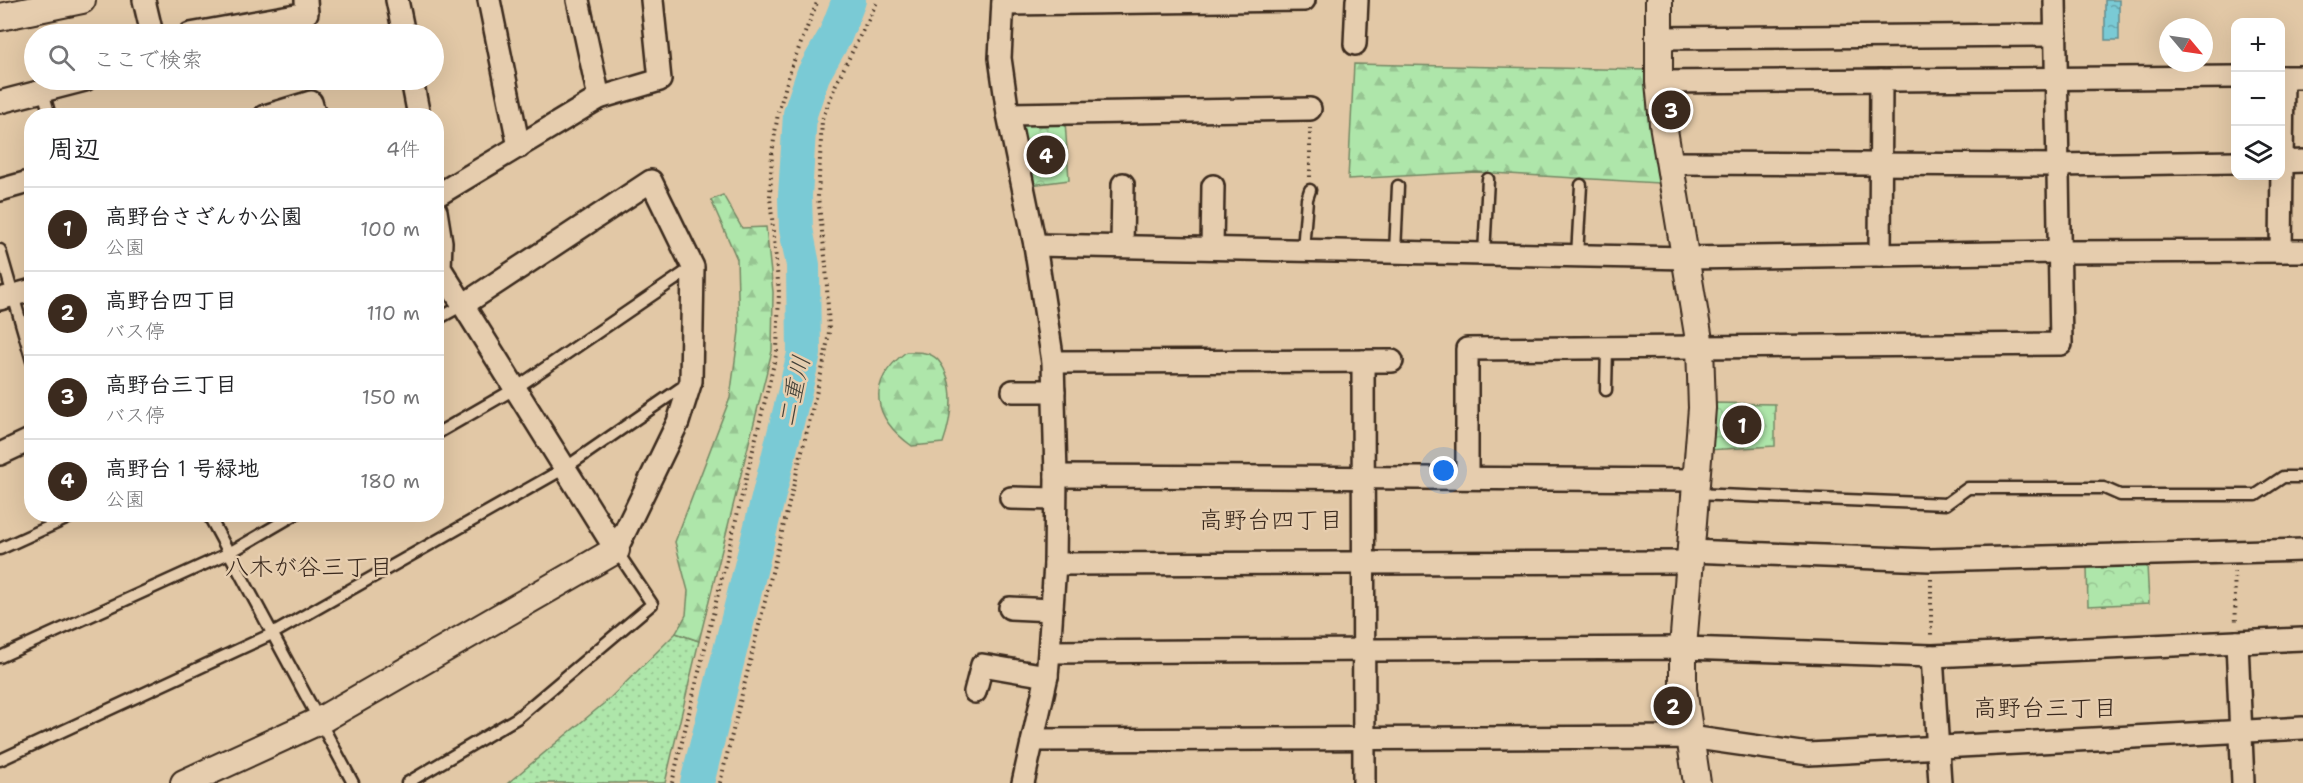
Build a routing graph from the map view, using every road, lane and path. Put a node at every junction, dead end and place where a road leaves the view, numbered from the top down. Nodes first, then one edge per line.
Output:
1 (82, 0) edge
2 (144, 0) edge
3 (306, 0) edge
4 (397, 0) edge
5 (489, 0) edge
6 (578, 0) edge
7 (652, 0) edge
8 (818, 0) edge
9 (878, 0) edge
10 (1304, 0) edge
11 (1357, 0) edge
12 (1659, 0) edge
13 (2055, 0) edge
14 (1000, 2) edge
15 (0, 17) edge
16 (150, 24) edge
17 (246, 24) edge
18 (402, 24) edge
19 (2056, 35) junction
20 (1658, 38) junction
21 (1355, 44) dead end
22 (2231, 77) edge
23 (2289, 77) edge
24 (2057, 78) junction
25 (1881, 80) junction
26 (1659, 82) junction
27 (47, 90) edge
28 (414, 90) edge
29 (43, 91) junction
30 (599, 98) junction
31 (0, 102) edge
32 (48, 108) edge
33 (291, 108) edge
34 (313, 108) edge
35 (417, 108) edge
36 (1311, 109) joint
37 (1008, 114) junction
38 (2284, 126) edge
39 (519, 147) junction
40 (2231, 162) edge
41 (2285, 162) edge
42 (2303, 162) edge
43 (1670, 163) junction
44 (1880, 164) junction
45 (2058, 165) junction
46 (1488, 179) dead end
47 (2281, 180) edge
48 (24, 184) edge
49 (1123, 184) dead end
50 (1581, 185) dead end
51 (1213, 186) dead end
52 (1398, 186) dead end
53 (0, 190) edge
54 (1310, 190) joint
55 (444, 191) edge
56 (1035, 245) junction
57 (1122, 246) junction
58 (1212, 248) junction
59 (0, 250) edge
60 (1303, 250) junction
61 (2281, 251) junction
62 (2303, 251) edge
63 (1395, 252) junction
64 (2059, 252) junction
65 (1484, 254) junction
66 (1880, 255) junction
67 (1577, 256) junction
68 (1687, 258) junction
69 (693, 267) junction
70 (444, 274) edge
71 (15, 295) edge
72 (463, 305) junction
73 (444, 316) edge
74 (24, 330) edge
75 (1700, 346) junction
76 (1607, 347) junction
77 (1363, 361) junction
78 (1392, 361) dead end
79 (1053, 362) junction
80 (691, 381) junction
81 (516, 388) junction
82 (1606, 390) dead end
83 (1013, 391) dead end
84 (1054, 391) junction
85 (444, 429) edge
86 (24, 443) edge
87 (0, 454) edge
88 (565, 468) junction
89 (1056, 476) junction
90 (1467, 477) junction
91 (2303, 477) edge
92 (1363, 478) junction
93 (1695, 487) junction
94 (1011, 498) dead end
95 (1055, 499) junction
96 (59, 522) edge
97 (211, 522) edge
98 (283, 522) edge
99 (0, 549) edge
100 (616, 550) junction
101 (2303, 550) edge
102 (2234, 553) junction
103 (229, 554) junction
104 (1689, 557) junction
105 (1930, 560) junction
106 (1364, 563) junction
107 (1054, 564) junction
108 (1010, 608) dead end
109 (1052, 610) junction
110 (273, 634) junction
111 (2303, 639) edge
112 (2237, 642) junction
113 (1683, 648) junction
114 (1364, 650) junction
115 (1049, 652) junction
116 (1932, 656) junction
117 (0, 657) edge
118 (1047, 676) junction
119 (975, 692) dead end
120 (319, 721) junction
121 (2303, 728) edge
122 (2241, 731) junction
123 (1690, 737) junction
124 (1364, 739) junction
125 (1034, 740) junction
126 (1938, 748) junction
127 (0, 759) edge
128 (184, 783) edge
129 (353, 783) edge
130 (407, 783) edge
131 (672, 783) edge
132 (720, 783) edge
133 (1023, 783) edge
134 (1364, 783) edge
135 (1697, 783) edge
136 (1940, 783) edge
137 (2243, 783) edge

1 - 15 street
2 - 16 street
3 - 17 street
4 - 18 street
5 - 39 street
6 - 30 street
7 - 30 street
8 - 131 path
9 - 132 path
10 - 14 street
11 - 21 street
12 - 20 street
13 - 19 street
14 - 37 street
19 - 20 street
19 - 24 street
20 - 26 street
22 - 24 street
23 - 38 street
24 - 25 street
24 - 45 street
25 - 26 street
25 - 44 street
26 - 43 street
27 - 29 street
28 - 35 street
29 - 31 street
29 - 32 lane
30 - 39 street
33 - 34 street
36 - 37 street
36 - 54 path
37 - 56 street
39 - 55 street
40 - 45 street
41 - 42 street
43 - 44 street
43 - 68 street
44 - 45 street
44 - 66 street
45 - 64 street
46 - 65 lane
47 - 61 street
48 - 53 street
49 - 57 street
50 - 67 lane
51 - 58 street
52 - 63 lane
54 - 60 lane
56 - 57 street
56 - 79 street
57 - 58 street
58 - 60 street
59 - 71 lane
60 - 63 street
61 - 62 street
61 - 64 street
63 - 65 street
64 - 66 street
64 - 75 street
65 - 67 street
66 - 68 street
67 - 68 street
68 - 75 street
69 - 72 street
69 - 80 street
69 - 81 lane
70 - 72 street
71 - 74 lane
72 - 73 lane
72 - 81 street
75 - 76 street
75 - 93 street
76 - 82 lane
76 - 90 street
77 - 78 street
77 - 79 street
77 - 92 street
79 - 84 street
80 - 88 lane
80 - 100 street
81 - 85 lane
81 - 88 street
83 - 84 street
84 - 89 street
86 - 87 street
88 - 100 street
88 - 110 lane
89 - 92 street
89 - 95 street
90 - 92 street
90 - 93 street
91 - 93 lane
92 - 106 street
93 - 104 street
94 - 95 street
95 - 107 street
96 - 99 lane
97 - 103 lane
98 - 103 lane
100 - 120 street
100 - 130 lane
101 - 102 street
102 - 105 street
102 - 112 path
103 - 110 lane
103 - 117 lane
104 - 105 street
104 - 106 street
104 - 113 street
105 - 116 path
106 - 107 street
106 - 114 street
107 - 109 street
108 - 109 street
109 - 115 street
110 - 120 lane
110 - 127 lane
111 - 112 street
112 - 116 street
112 - 122 street
113 - 114 street
113 - 116 street
113 - 123 street
114 - 115 street
114 - 124 street
115 - 118 street
116 - 126 street
118 - 119 street
118 - 125 street
120 - 128 street
120 - 129 lane
121 - 122 street
122 - 126 street
122 - 137 street
123 - 124 street
123 - 126 street
123 - 135 street
124 - 125 street
124 - 134 street
125 - 133 street
126 - 136 street

